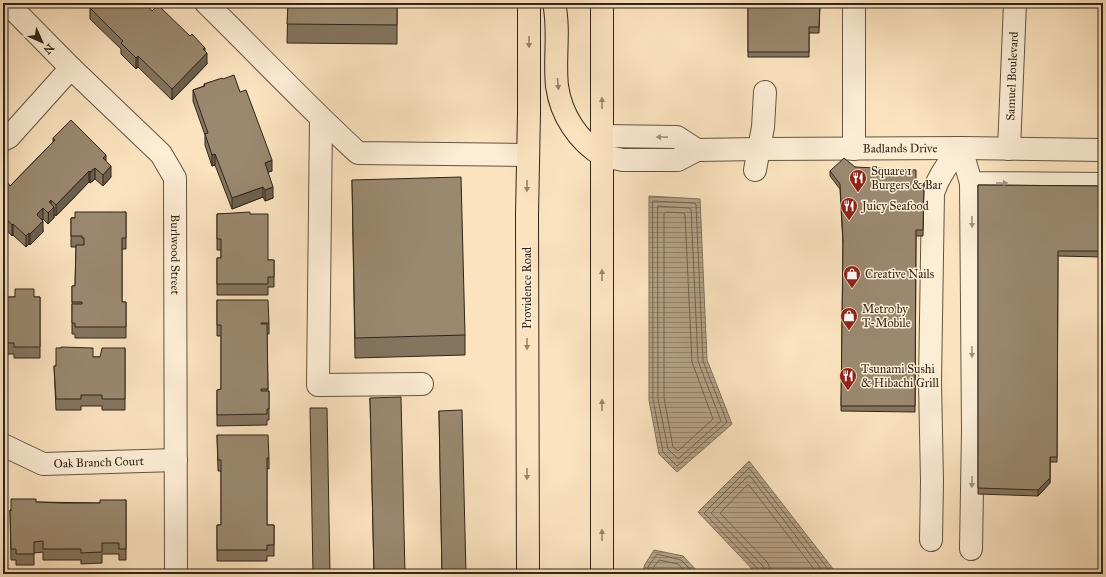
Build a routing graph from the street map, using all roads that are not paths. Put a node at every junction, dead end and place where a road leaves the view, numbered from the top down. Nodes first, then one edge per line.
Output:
1 (7, 3) edge
2 (206, 3) edge
3 (529, 3) edge
4 (554, 3) edge
5 (602, 3) edge
6 (854, 3) edge
7 (1015, 3) edge
8 (71, 68) junction
9 (764, 92) dead end
10 (321, 119) junction
11 (3, 140) edge
12 (603, 146) junction
13 (961, 148) junction
14 (759, 149) junction
15 (854, 149) junction
16 (1009, 149) junction
17 (1103, 150) edge
18 (528, 155) junction
19 (755, 170) dead end
20 (971, 183) junction
21 (1103, 184) edge
22 (422, 384) dead end
23 (3, 445) edge
24 (176, 460) junction
25 (931, 540) dead end
26 (972, 549) dead end
27 (176, 574) edge
28 (528, 574) edge
29 (602, 574) edge

1 - 8 street, Burlwood Street
2 - 10 street
3 -> 18 main road, Providence Road
4 -> 12 main road
12 -> 5 main road
6 - 15 street
7 - 16 street, Samuel Boulevard
8 - 11 street
8 - 24 street, Burlwood Street
9 - 14 street
10 - 18 street
10 - 22 street
12 - 14 street, Badlands Drive
29 -> 12 main road
13 - 15 street, Badlands Drive
13 - 16 street, Badlands Drive
13 - 20 street
13 - 25 street
14 - 15 street, Badlands Drive
14 - 19 street
16 - 17 street, Badlands Drive
18 -> 28 main road, Providence Road
20 -> 21 street
20 -> 26 street
23 - 24 street, Oak Branch Court
24 - 27 street, Burlwood Street

